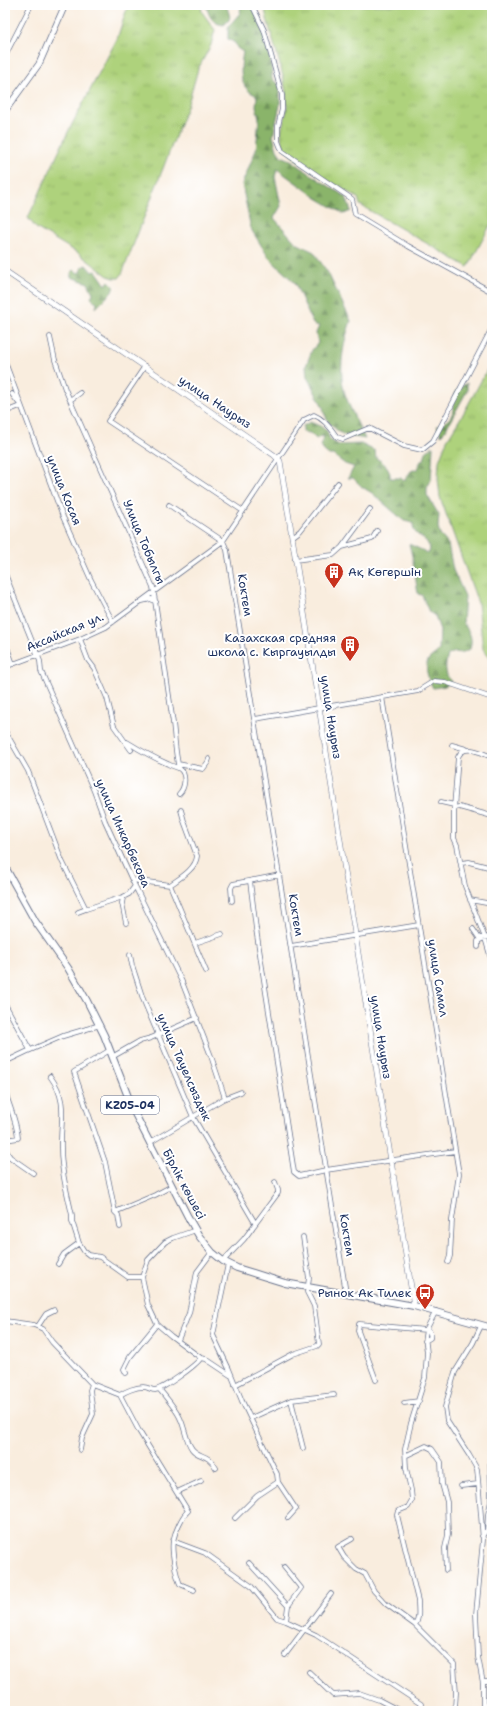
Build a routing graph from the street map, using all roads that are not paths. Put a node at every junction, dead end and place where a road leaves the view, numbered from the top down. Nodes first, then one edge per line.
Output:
1 (31, 5) edge
2 (65, 5) edge
3 (252, 5) edge
4 (5, 56) edge
5 (5, 111) edge
6 (5, 271) edge
7 (492, 292) edge
8 (492, 328) edge
9 (50, 337) dead end
10 (5, 366) edge
11 (145, 366) junction
12 (80, 393) dead end
13 (12, 394) dead end
14 (70, 400) junction
15 (20, 405) junction
16 (5, 412) edge
17 (278, 458) junction
18 (338, 483) dead end
19 (169, 505) dead end
20 (370, 509) dead end
21 (243, 511) junction
22 (377, 531) dead end
23 (292, 537) junction
24 (222, 542) junction
25 (342, 547) junction
26 (296, 560) junction
27 (5, 574) edge
28 (154, 591) junction
29 (140, 602) junction
30 (156, 602) junction
31 (113, 622) junction
32 (80, 639) junction
33 (5, 642) edge
34 (37, 656) junction
35 (13, 664) junction
36 (5, 667) edge
37 (382, 697) junction
38 (492, 698) edge
39 (320, 708) junction
40 (255, 720) junction
41 (5, 731) edge
42 (125, 741) junction
43 (452, 745) dead end
44 (131, 750) dead end
45 (471, 750) junction
46 (492, 757) edge
47 (208, 759) dead end
48 (179, 766) junction
49 (179, 794) dead end
50 (441, 802) dead end
51 (454, 807) junction
52 (181, 810) dead end
53 (492, 816) edge
54 (461, 863) junction
55 (5, 866) edge
56 (492, 868) edge
57 (280, 875) junction
58 (132, 880) junction
59 (250, 881) junction
60 (170, 885) junction
61 (135, 886) junction
62 (123, 898) junction
63 (470, 900) junction
64 (232, 902) dead end
65 (492, 904) edge
66 (86, 909) junction
67 (78, 912) dead end
68 (126, 923) dead end
69 (419, 925) junction
70 (473, 929) dead end
71 (222, 934) dead end
72 (356, 935) junction
73 (492, 937) edge
74 (483, 939) junction
75 (195, 943) junction
76 (291, 946) junction
77 (478, 947) dead end
78 (130, 955) dead end
79 (492, 962) edge
80 (206, 971) dead end
81 (5, 1004) edge
82 (197, 1018) junction
83 (100, 1025) junction
84 (158, 1035) junction
85 (30, 1050) junction
86 (111, 1054) junction
87 (5, 1062) edge
88 (50, 1076) dead end
89 (5, 1091) edge
90 (241, 1092) dead end
91 (226, 1098) junction
92 (193, 1117) junction
93 (5, 1140) edge
94 (149, 1143) junction
95 (5, 1150) edge
96 (455, 1151) junction
97 (391, 1161) junction
98 (326, 1170) junction
99 (33, 1173) dead end
100 (275, 1182) dead end
101 (172, 1186) junction
102 (115, 1212) junction
103 (255, 1223) junction
104 (120, 1227) dead end
105 (196, 1230) junction
106 (492, 1235) edge
107 (303, 1237) dead end
108 (79, 1243) junction
109 (212, 1252) junction
110 (225, 1262) junction
111 (448, 1262) dead end
112 (492, 1263) edge
113 (58, 1264) dead end
114 (142, 1277) junction
115 (307, 1287) junction
116 (346, 1293) junction
117 (414, 1306) junction
118 (54, 1310) dead end
119 (436, 1312) junction
120 (5, 1321) edge
121 (157, 1324) junction
122 (38, 1326) junction
123 (481, 1326) junction
124 (492, 1328) edge
125 (426, 1330) junction
126 (178, 1340) junction
127 (201, 1358) junction
128 (126, 1373) dead end
129 (231, 1375) junction
130 (376, 1380) dead end
131 (92, 1384) junction
132 (235, 1385) junction
133 (159, 1389) junction
134 (120, 1395) junction
135 (334, 1395) dead end
136 (291, 1400) junction
137 (419, 1401) junction
138 (404, 1403) dead end
139 (251, 1418) junction
140 (303, 1448) dead end
141 (490, 1449) dead end
142 (80, 1450) dead end
143 (407, 1455) junction
144 (216, 1468) dead end
145 (201, 1480) dead end
146 (278, 1482) junction
147 (478, 1484) junction
148 (461, 1486) dead end
149 (177, 1492) junction
150 (235, 1518) dead end
151 (288, 1518) dead end
152 (482, 1536) junction
153 (352, 1539) dead end
154 (173, 1541) junction
155 (249, 1562) dead end
156 (284, 1567) dead end
157 (446, 1570) dead end
158 (194, 1590) dead end
159 (331, 1594) dead end
160 (288, 1606) junction
161 (286, 1621) junction
162 (415, 1625) junction
163 (304, 1629) junction
164 (285, 1655) dead end
165 (309, 1672) dead end
166 (483, 1681) junction
167 (492, 1681) edge
168 (455, 1707) dead end
169 (400, 1711) edge
170 (418, 1711) edge
171 (483, 1711) edge

1 - 4 street
2 - 5 main road
3 - 7 street
6 - 11 street, улица Наурыз
8 - 17 street, Аксайская ул.
9 - 14 street, Улица Тобылгы
10 - 15 street, улица Косая
11 - 17 street, улица Наурыз
11 - 21 street
12 - 14 street
13 - 15 street
14 - 28 street, Улица Тобылгы
15 - 16 street
15 - 31 street, улица Косая
17 - 21 street, Аксайская ул.
17 - 23 street, улица Наурыз
18 - 23 street
19 - 24 street
20 - 25 street
21 - 24 street, Аксайская ул.
22 - 25 street
23 - 26 street, улица Наурыз
24 - 28 street, Аксайская ул.
24 - 40 street, Коктем
25 - 26 street
26 - 39 street, улица Наурыз
27 - 34 street, улица Инкарбекова
28 - 29 street, Аксайская ул.
28 - 30 street, Улица Тобылгы
29 - 30 street
29 - 31 street, Аксайская ул.
30 - 48 street, Улица Тобылгы
31 - 32 street, Аксайская ул.
32 - 34 street, Аксайская ул.
32 - 42 street
33 - 35 street
34 - 35 street, Аксайская ул.
34 - 58 street, улица Инкарбекова
35 - 36 street, Аксайская ул.
37 - 38 street
37 - 39 street
37 - 69 street, улица Самал
39 - 40 street
39 - 72 street, улица Наурыз
40 - 57 street, Коктем
41 - 66 street
42 - 44 street
42 - 48 street
43 - 45 street
45 - 46 street
45 - 51 street
47 - 48 street
48 - 49 street, Улица Тобылгы
50 - 51 street
51 - 53 street
51 - 54 street
52 - 60 street
54 - 56 street
54 - 63 street
55 - 83 main road, Бірлік көшесі / KZ05-04
57 - 59 street
57 - 76 street, Коктем
58 - 60 street
58 - 61 street, улица Инкарбекова
59 - 64 street
59 - 98 street
60 - 75 street
61 - 62 street
61 - 82 street, улица Инкарбекова
62 - 66 street
62 - 68 street
63 - 65 street
63 - 74 street
66 - 67 street
69 - 72 street
69 - 96 street, улица Самал
70 - 74 street
71 - 75 street
72 - 76 street
72 - 97 street, улица Наурыз
73 - 74 street
74 - 77 street
74 - 79 street
75 - 80 street
76 - 98 street, Коктем
78 - 84 street, улица Тауелсыздык
81 - 85 street
82 - 84 street
82 - 91 street, улица Инкарбекова
83 - 85 street
83 - 86 main road, Бірлік көшесі / KZ05-04
84 - 86 street
84 - 92 street, улица Тауелсыздык
85 - 87 street
86 - 94 main road, Бірлік көшесі / KZ05-04
86 - 102 street
88 - 108 street
89 - 93 street
90 - 91 street
91 - 92 street
92 - 94 street
92 - 103 street, улица Тауелсыздык
94 - 101 main road, Бірлік көшесі / KZ05-04
95 - 99 street
96 - 97 street
96 - 111 street, улица Самал
97 - 98 street
97 - 117 street, улица Наурыз
98 - 116 street, Коктем
100 - 103 street
101 - 102 street
101 - 105 main road, Бірлік көшесі / KZ05-04
102 - 104 street
103 - 110 street
105 - 109 main road, Бірлік көшесі / KZ05-04
105 - 114 street
106 - 112 street
107 - 115 street
108 - 113 street
108 - 114 street
109 - 110 main road, Бірлік көшесі / KZ05-04
109 - 126 street
110 - 115 main road, Бірлік көшесі / KZ05-04
110 - 129 street
114 - 121 street
115 - 116 main road, Бірлік көшесі / KZ05-04
115 - 132 street
116 - 117 main road, Бірлік көшесі / KZ05-04
117 - 119 main road, Бірлік көшесі / KZ05-04
118 - 122 street
119 - 123 main road, Бірлік көшесі / KZ05-04
119 - 125 street
120 - 122 street
121 - 126 street
121 - 128 street
122 - 131 street
123 - 124 main road, Бірлік көшесі / KZ05-04
123 - 147 street
125 - 130 street
125 - 137 street
126 - 127 street
127 - 129 street
127 - 133 street
129 - 132 street
131 - 134 street
131 - 142 street
132 - 139 street
133 - 134 street
133 - 144 street
134 - 149 street
135 - 136 street
136 - 139 street
136 - 140 street
137 - 138 street
137 - 143 street
139 - 146 street
141 - 152 street
143 - 157 street
143 - 162 street
145 - 149 street
146 - 150 street
146 - 151 street
147 - 148 street
147 - 152 street
149 - 154 street
152 - 166 street
153 - 162 street
154 - 158 street
154 - 161 street
155 - 160 street
156 - 160 street
159 - 163 street
160 - 161 street
161 - 163 street
162 - 168 street
163 - 164 street
163 - 170 street
165 - 169 street
166 - 167 street
166 - 171 street

